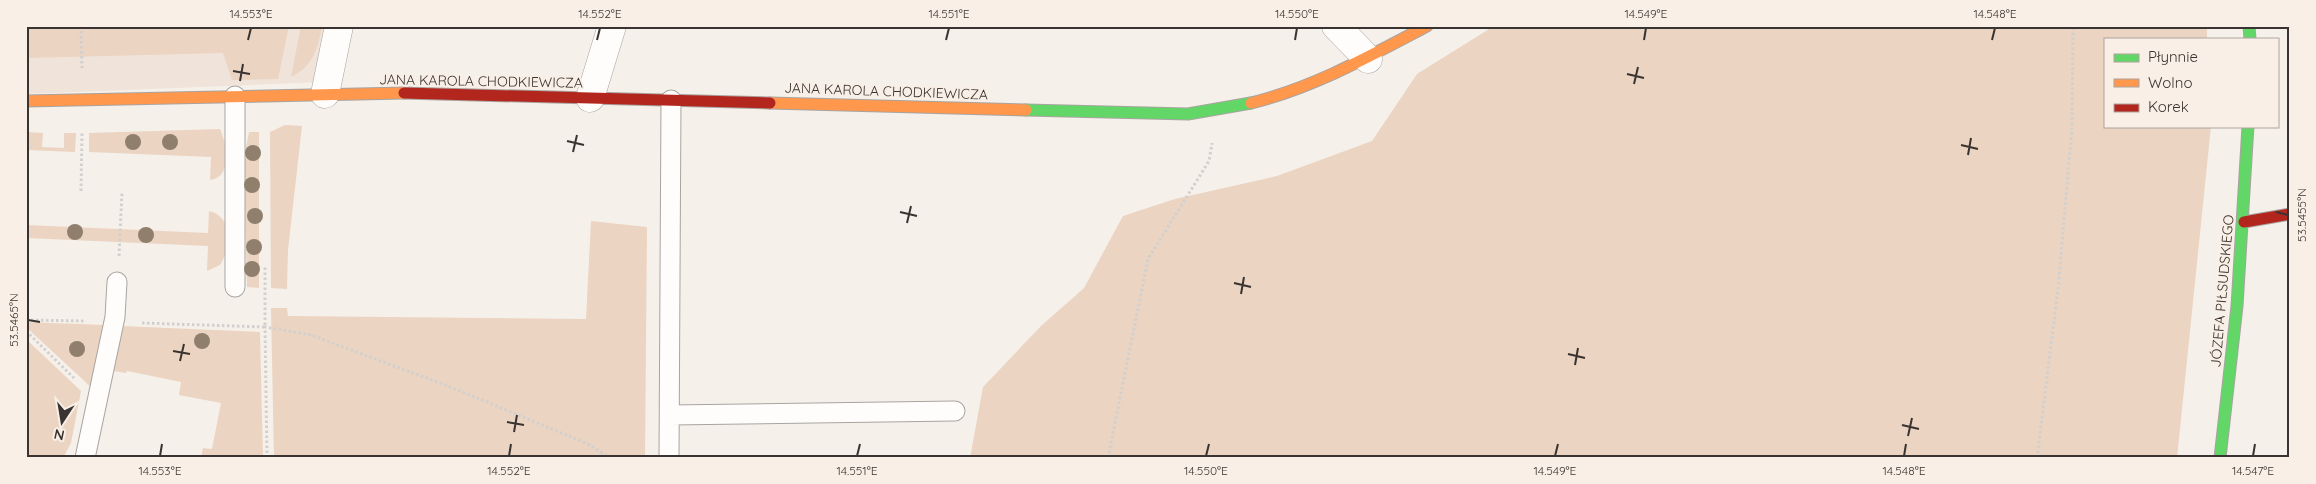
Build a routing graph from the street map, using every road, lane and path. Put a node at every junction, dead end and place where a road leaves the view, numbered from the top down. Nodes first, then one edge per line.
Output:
1 (81, 26) edge
2 (339, 26) edge
3 (612, 26) edge
4 (1336, 26) edge
5 (1428, 26) edge
6 (2073, 26) edge
7 (1368, 59) junction
8 (82, 75) dead end
9 (325, 94) junction
10 (235, 96) junction
11 (590, 98) junction
12 (671, 100) junction
13 (26, 101) edge
14 (1217, 111) junction
15 (82, 125) dead end
16 (2248, 128) edge
17 (81, 190) dead end
18 (122, 192) dead end
19 (2290, 214) edge
20 (2244, 222) junction
21 (265, 260) dead end
22 (117, 282) joint
23 (235, 287) dead end
24 (26, 320) edge
25 (114, 322) junction
26 (265, 328) junction
27 (26, 331) edge
28 (78, 383) dead end
29 (954, 411) dead end
30 (670, 415) junction
31 (85, 458) edge
32 (267, 458) edge
33 (610, 458) edge
34 (669, 458) edge
35 (1108, 458) edge
36 (2037, 458) edge
37 (2220, 458) edge

1 - 8 path
2 - 9 street
3 - 11 street
4 - 7 street
5 - 7 street, JANA KAROLA CHODKIEWICZA
6 - 36 path
7 - 14 street, JANA KAROLA CHODKIEWICZA
9 - 10 street, JANA KAROLA CHODKIEWICZA
9 - 11 street, JANA KAROLA CHODKIEWICZA
10 - 13 street, JANA KAROLA CHODKIEWICZA
10 - 23 lane
11 - 12 street, JANA KAROLA CHODKIEWICZA
12 - 14 street, JANA KAROLA CHODKIEWICZA
12 - 30 lane
14 - 35 path
15 - 17 path
16 - 20 street, JÓZEFA PIŁSUDSKIEGO
18 - 22 path
19 - 20 street
20 - 37 street, JÓZEFA PIŁSUDSKIEGO
21 - 26 path
22 - 25 lane
24 - 25 path
25 - 26 path
25 - 31 lane
26 - 32 path
26 - 33 path
27 - 28 path
29 - 30 lane
30 - 34 lane

